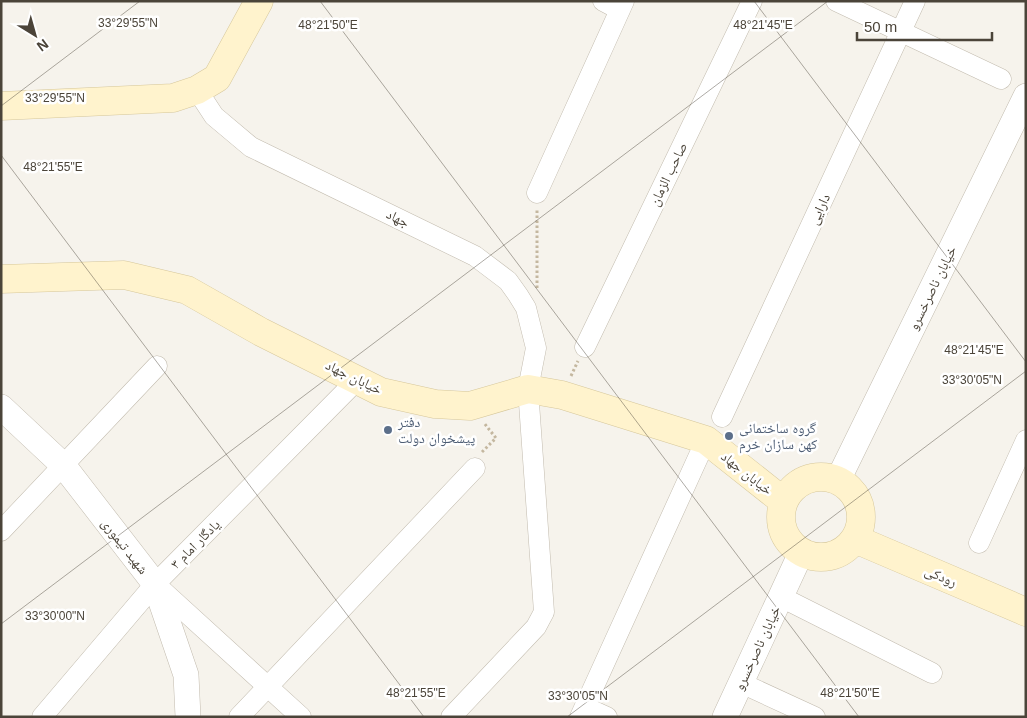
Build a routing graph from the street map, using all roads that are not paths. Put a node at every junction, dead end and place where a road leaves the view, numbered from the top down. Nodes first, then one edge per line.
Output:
1 (259, 1) edge
2 (752, 1) edge
3 (836, 1) edge
4 (915, 1) edge
5 (615, 4) edge
6 (901, 32) junction
7 (1001, 79) dead end
8 (197, 90) junction
9 (1026, 96) edge
10 (1, 106) edge
11 (537, 194) road end
12 (1, 279) edge
13 (585, 347) road end
14 (156, 366) dead end
15 (358, 379) junction
16 (528, 389) junction
17 (1, 407) edge
18 (722, 417) dead end
19 (706, 440) junction
20 (1026, 440) edge
21 (63, 465) junction
22 (474, 468) road end
23 (838, 480) junction
24 (783, 501) junction
25 (1, 531) edge
26 (855, 539) junction
27 (979, 544) dead end
28 (801, 553) junction
29 (155, 584) junction
30 (781, 597) junction
31 (1026, 612) edge
32 (932, 673) dead end
33 (741, 683) junction
34 (268, 686) junction
35 (582, 712) edge
36 (42, 717) edge
37 (188, 717) edge
38 (239, 717) edge
39 (301, 717) edge
40 (451, 717) edge
41 (607, 717) edge
42 (725, 717) edge
43 (814, 717) edge

1 - 8 main road
2 - 13 street, صاحب الزمان
3 - 6 street
4 - 6 street, دارایی
5 - 11 street
6 - 7 street
6 - 18 street, دارایی
8 - 10 main road
8 - 16 street, جهاد
9 - 23 street, خیابان ناصرخسرو
12 - 15 main road, خیابان جهاد
14 - 21 street
15 - 16 main road, خیابان جهاد
15 - 29 street, یادگار امام ۳
16 - 19 main road, خیابان جهاد
16 - 40 street, جهاد
17 - 21 street, شهید تیموری
19 - 24 main road, خیابان جهاد
19 - 35 street
20 - 27 street
21 - 25 street
21 - 29 street, شهید تیموری
22 - 34 street
23 - 24 main road
23 - 26 main road
24 - 28 main road
26 - 28 main road
26 - 31 main road, رودکی
28 - 30 street, خیابان ناصرخسرو
29 - 34 street
29 - 36 street, یادگار امام ۳
29 - 37 street, شهید تیموری
30 - 32 street
30 - 33 street, خیابان ناصرخسرو
33 - 42 street, خیابان ناصرخسرو
33 - 43 street
34 - 38 street
34 - 39 street
35 - 41 street

